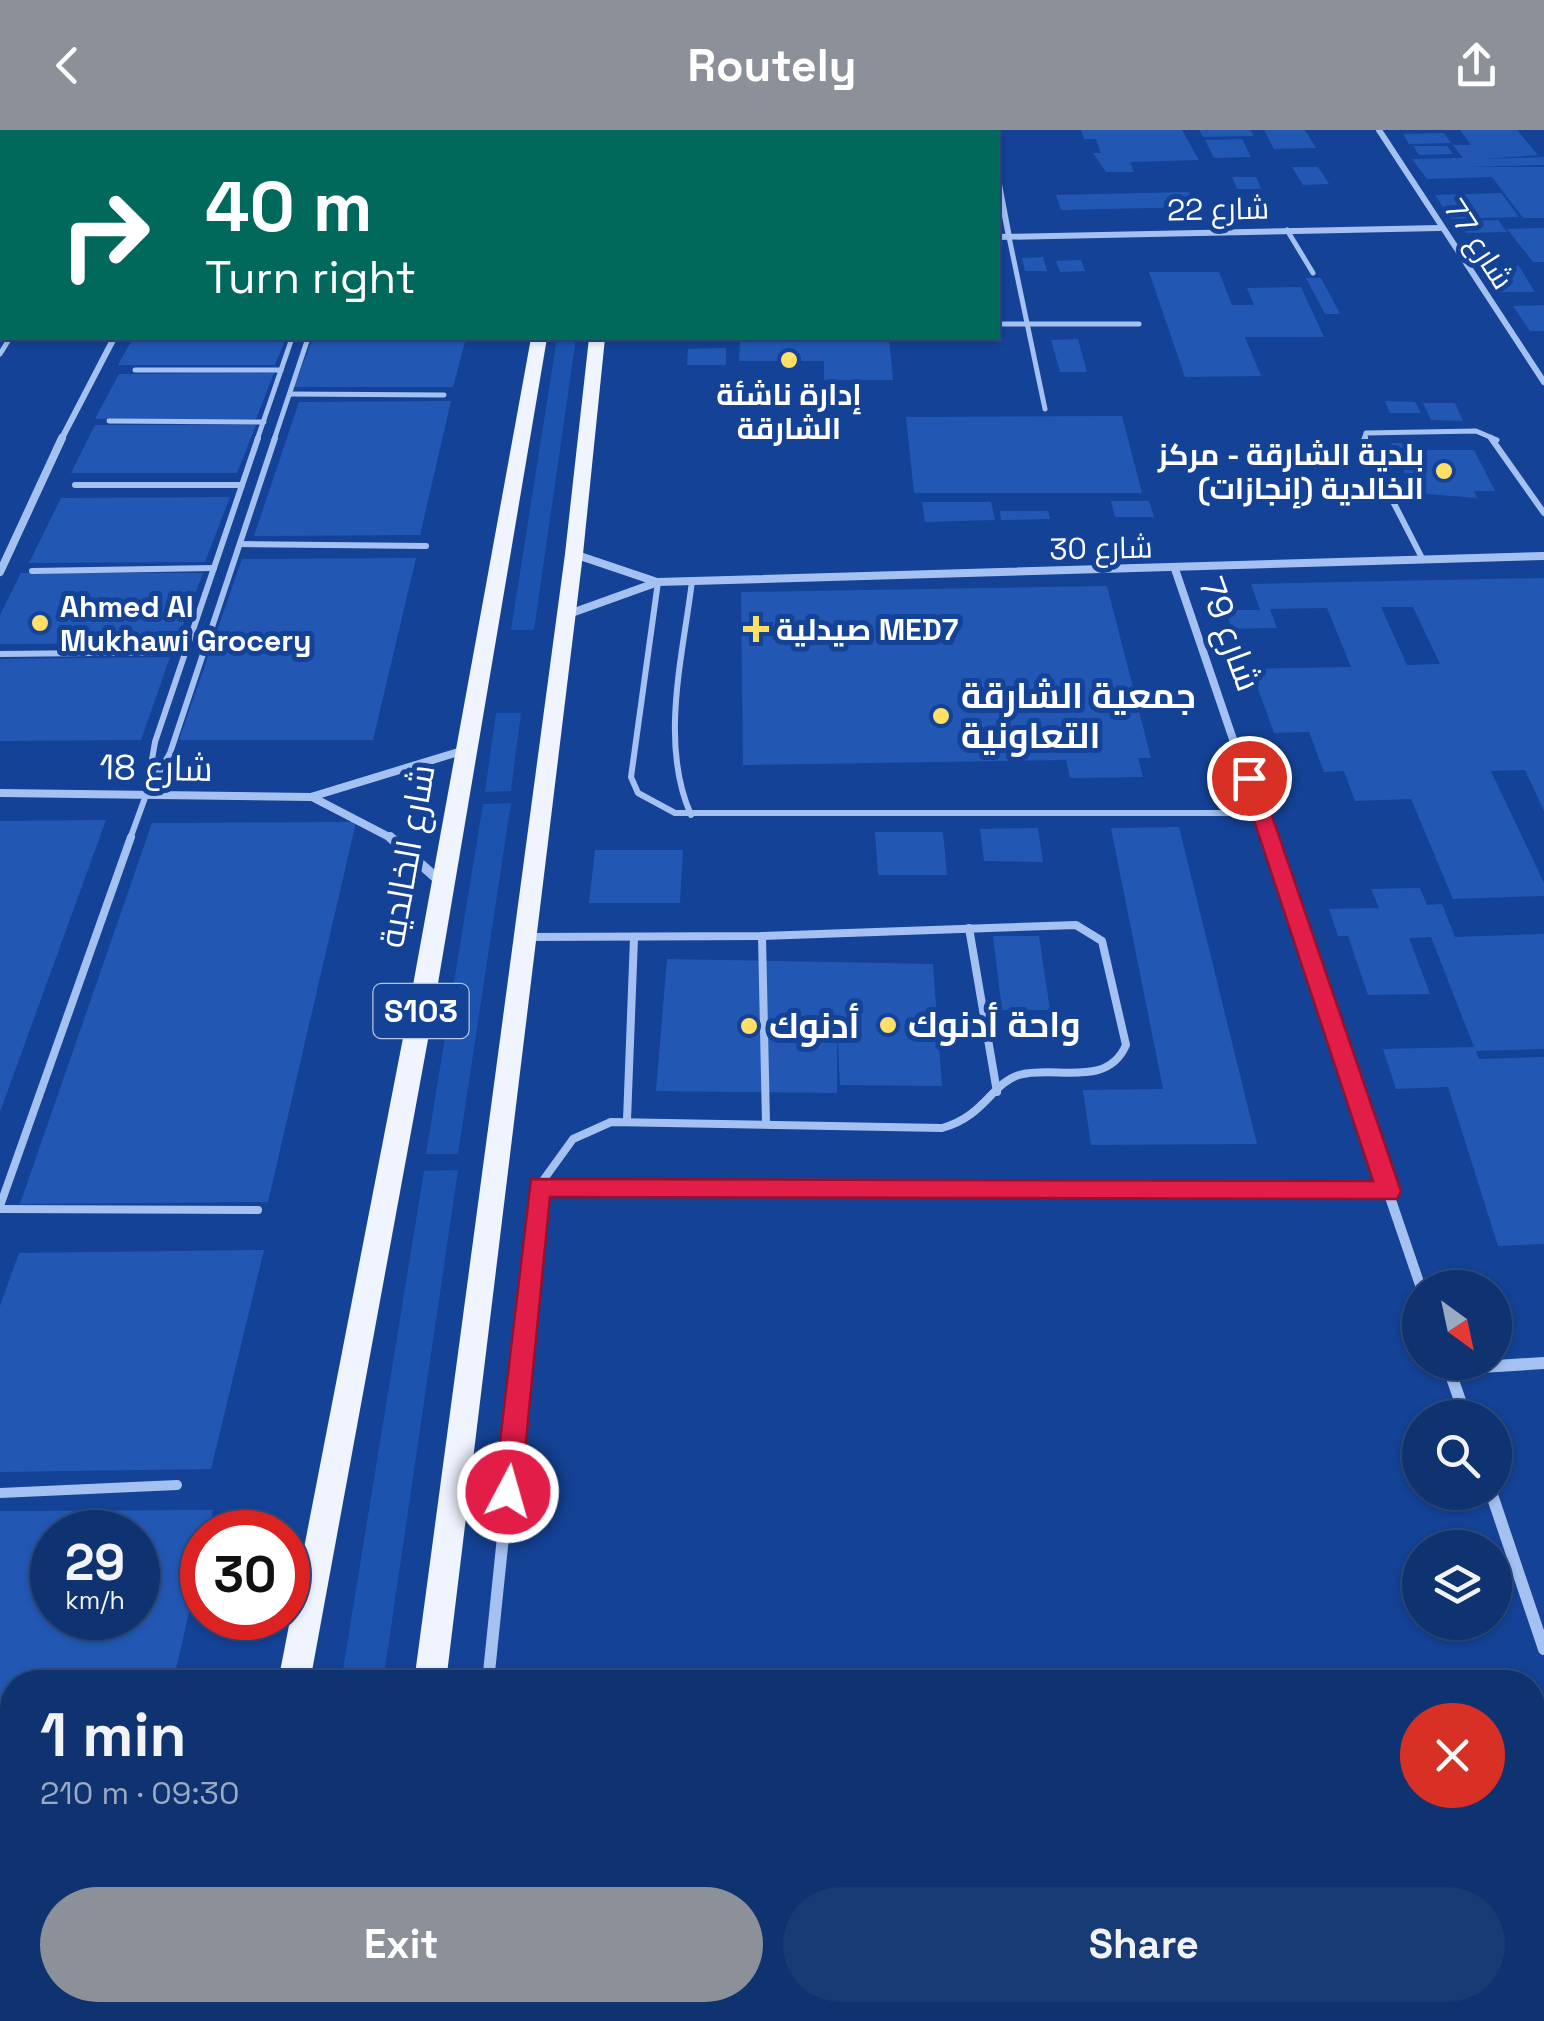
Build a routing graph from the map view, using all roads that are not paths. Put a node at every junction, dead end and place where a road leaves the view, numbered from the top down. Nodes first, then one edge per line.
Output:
1 (1379, 130) edge
2 (1000, 190) edge
3 (1440, 228) junction
4 (1287, 230) junction
5 (1000, 237) edge
6 (1009, 237) junction
7 (1313, 273) dead end
8 (1000, 324) edge
9 (1024, 324) junction
10 (1140, 324) dead end
11 (113, 340) edge
12 (291, 340) edge
13 (307, 340) edge
14 (539, 340) edge
15 (597, 340) edge
16 (135, 370) dead end
17 (281, 370) junction
18 (1544, 382) edge
19 (290, 394) junction
20 (444, 395) dead end
21 (1045, 409) dead end
22 (109, 421) dead end
23 (264, 422) junction
24 (75, 484) dead end
25 (242, 485) junction
26 (1544, 513) edge
27 (240, 544) junction
28 (426, 546) dead end
29 (574, 554) junction
30 (1544, 556) edge
31 (1423, 560) junction
32 (214, 568) junction
33 (1175, 569) junction
34 (0, 572) edge
35 (32, 572) dead end
36 (692, 581) junction
37 (658, 582) junction
38 (564, 616) junction
39 (185, 652) junction
40 (0, 654) edge
41 (466, 750) junction
42 (0, 794) edge
43 (146, 795) junction
44 (311, 797) junction
45 (1262, 813) junction
46 (691, 815) junction
47 (444, 885) junction
48 (969, 928) junction
49 (762, 936) junction
50 (524, 937) junction
51 (634, 938) junction
52 (996, 1092) junction
53 (627, 1120) junction
54 (766, 1123) junction
55 (540, 1186) junction
56 (1388, 1191) junction
57 (0, 1208) edge
58 (258, 1210) dead end
59 (1415, 1270) edge
60 (1544, 1363) edge
61 (1512, 1364) edge
62 (178, 1484) dead end
63 (0, 1493) edge
64 (1497, 1510) edge
65 (1544, 1650) edge
66 (296, 1670) edge
67 (432, 1670) edge
68 (489, 1670) edge

1 - 3 street, شارع 77
2 - 6 street
3 - 4 street, شارع 22
3 - 18 street, شارع 77
4 - 6 street, شارع 22
4 - 7 lane
5 - 6 street, شارع 22
6 - 9 lane
8 - 9 lane
9 - 10 lane
9 - 21 lane
11 - 34 street
12 - 17 lane
13 - 19 lane
14 - 41 main road, شارع الخالدية / S103
15 - 29 main road, S103
16 - 17 lane
17 - 23 lane
19 - 20 lane
19 - 27 lane
22 - 23 lane
23 - 25 lane
24 - 25 lane
25 - 32 lane
26 - 31 lane
27 - 28 lane
27 - 43 lane
29 - 37 street, شارع 30
29 - 38 main road, S103
30 - 31 street, شارع 30
31 - 33 street, شارع 30
32 - 35 lane
32 - 39 lane
33 - 36 street, شارع 30
33 - 45 street, شارع 79
36 - 37 street, شارع 30
36 - 46 lane
37 - 38 street, شارع 30
37 - 46 lane
38 - 50 main road, S103
39 - 40 lane
39 - 43 lane
41 - 44 street, شارع 18
41 - 47 main road, شارع الخالدية / S103
42 - 43 street, شارع 18
43 - 44 street, شارع 18
43 - 57 lane
44 - 47 street, شارع 18
45 - 46 lane
45 - 56 street, شارع 79
47 - 66 main road, شارع الخالدية / S103
48 - 49 lane
48 - 52 lane
48 - 52 lane
49 - 51 lane
49 - 54 lane
50 - 51 lane
50 - 67 main road, S103
51 - 53 lane
52 - 54 lane
53 - 54 lane
53 - 55 lane
55 - 56 lane
55 - 68 street
56 - 59 street, شارع 79
57 - 58 lane
60 - 61 street
62 - 63 lane
64 - 65 street

